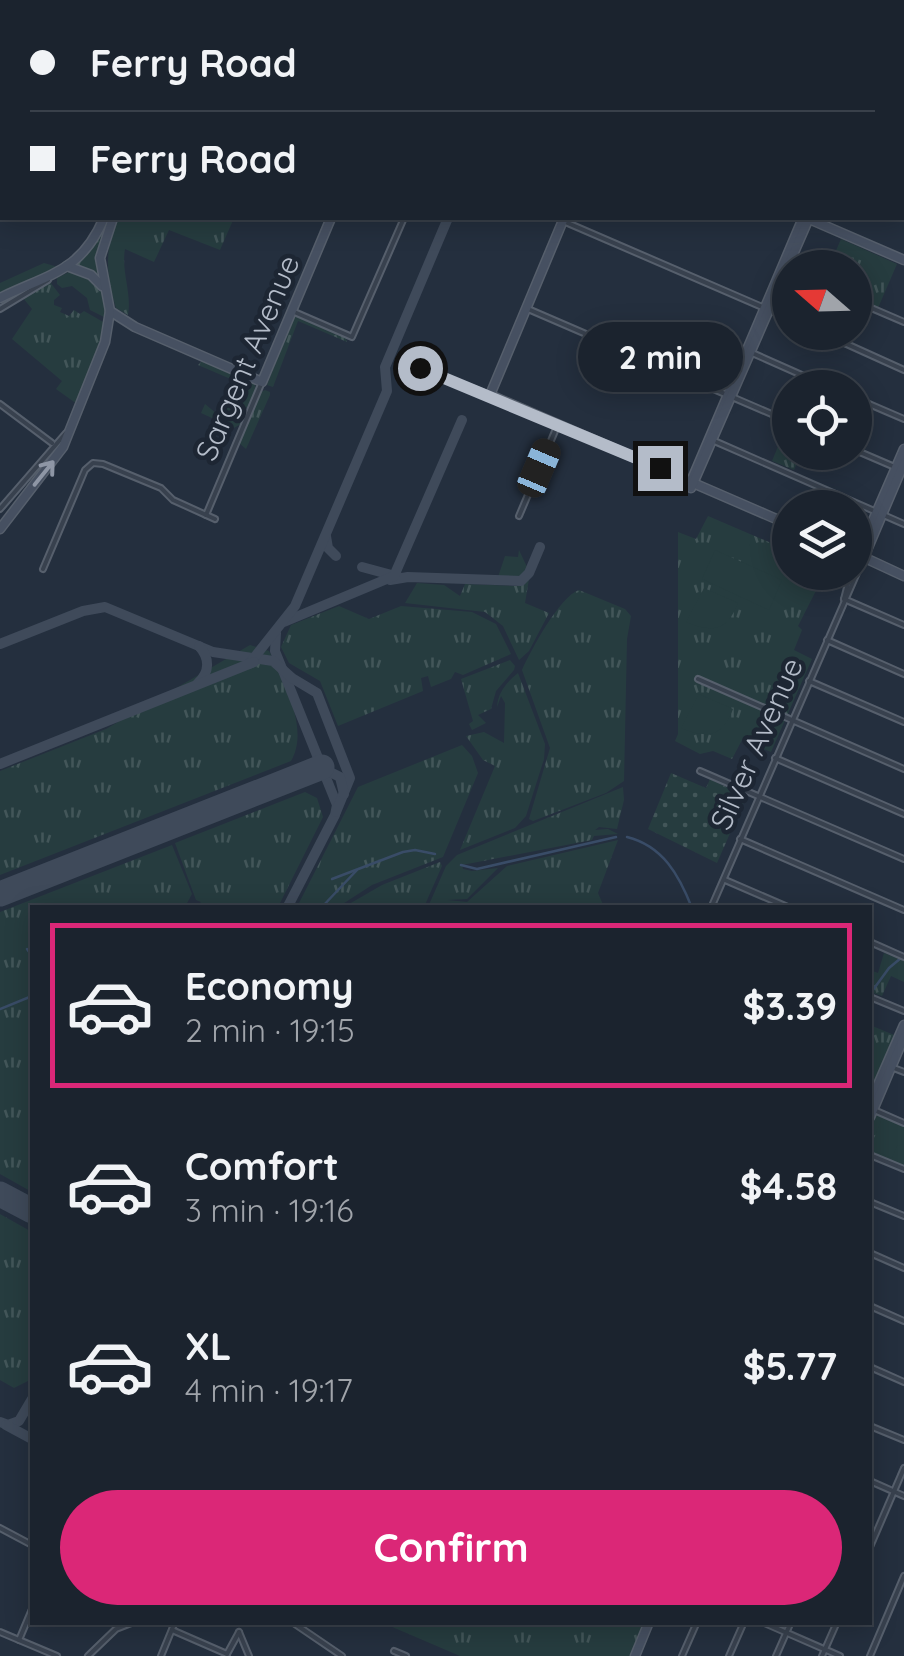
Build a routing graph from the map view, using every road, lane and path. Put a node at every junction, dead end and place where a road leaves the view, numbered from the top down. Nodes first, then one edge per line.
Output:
1 (103, 220) edge
2 (112, 220) edge
3 (330, 220) edge
4 (403, 220) edge
5 (563, 220) edge
6 (565, 220) edge
7 (806, 220) edge
8 (812, 220) edge
9 (794, 250) edge
10 (904, 260) edge
11 (68, 266) junction
12 (56, 274) junction
13 (105, 289) junction
14 (0, 298) edge
15 (772, 298) edge
16 (872, 308) edge
17 (0, 309) edge
18 (526, 309) junction
19 (766, 310) junction
20 (110, 311) junction
21 (292, 311) junction
22 (772, 312) edge
23 (904, 322) edge
24 (135, 327) junction
25 (105, 342) junction
26 (860, 350) edge
27 (748, 351) junction
28 (420, 368) dead end
29 (791, 370) edge
30 (904, 370) edge
31 (262, 382) junction
32 (490, 395) junction
33 (729, 396) junction
34 (0, 404) edge
35 (872, 405) edge
36 (772, 414) edge
37 (904, 419) edge
38 (74, 421) junction
39 (558, 424) junction
40 (710, 440) junction
41 (57, 442) junction
42 (904, 449) edge
43 (872, 457) edge
44 (901, 468) edge
45 (692, 482) junction
46 (0, 508) edge
47 (880, 513) junction
48 (206, 515) junction
49 (518, 516) dead end
50 (772, 517) edge
51 (215, 518) dead end
52 (904, 524) edge
53 (0, 529) edge
54 (872, 529) edge
55 (872, 563) edge
56 (43, 569) dead end
57 (904, 576) edge
58 (846, 590) edge
59 (847, 590) edge
60 (844, 599) junction
61 (904, 625) edge
62 (827, 640) junction
63 (904, 674) edge
64 (698, 680) dead end
65 (809, 681) junction
66 (792, 720) junction
67 (904, 722) edge
68 (776, 758) junction
69 (904, 769) edge
70 (700, 771) dead end
71 (759, 796) junction
72 (904, 814) edge
73 (740, 839) junction
74 (904, 860) edge
75 (723, 878) junction
76 (712, 905) edge
77 (783, 905) edge
78 (904, 910) edge
79 (872, 943) edge
80 (904, 957) edge
81 (872, 997) edge
82 (904, 1012) edge
83 (904, 1025) edge
84 (904, 1038) edge
85 (890, 1064) junction
86 (904, 1070) edge
87 (872, 1108) edge
88 (872, 1110) edge
89 (904, 1123) edge
90 (872, 1156) edge
91 (904, 1169) edge
92 (872, 1203) edge
93 (904, 1216) edge
94 (872, 1254) edge
95 (904, 1268) edge
96 (872, 1307) edge
97 (904, 1321) edge
98 (872, 1368) edge
99 (904, 1382) edge
100 (872, 1427) edge
101 (904, 1440) edge
102 (904, 1468) edge
103 (872, 1482) edge
104 (894, 1492) junction
105 (904, 1496) edge
106 (0, 1528) edge
107 (872, 1536) edge
108 (30, 1544) edge
109 (904, 1576) edge
110 (30, 1614) edge
111 (126, 1625) edge
112 (174, 1625) edge
113 (296, 1625) edge
114 (648, 1625) edge
115 (695, 1625) edge
116 (743, 1625) edge
117 (769, 1625) edge
118 (789, 1625) edge
119 (836, 1625) edge
120 (172, 1630) junction
121 (0, 1632) edge
122 (786, 1633) junction
123 (19, 1640) junction
124 (100, 1643) junction
125 (394, 1650) dead end
126 (824, 1653) edge
127 (226, 1655) edge
128 (57, 1656) edge
129 (88, 1656) edge
130 (95, 1656) edge
131 (160, 1656) edge
132 (249, 1656) edge
133 (342, 1656) edge
134 (406, 1656) edge
135 (635, 1656) edge
136 (682, 1656) edge
137 (729, 1656) edge
138 (776, 1656) edge
139 (840, 1656) edge
140 (870, 1656) edge

1 - 11 main road
2 - 13 main road
3 - 21 main road, Sargent Avenue
4 - 21 street
5 - 18 main road
6 - 19 street
7 - 9 main road
8 - 10 main road
11 - 12 main road
11 - 13 main road
12 - 14 main road
12 - 17 street
13 - 20 main road
15 - 19 main road
16 - 23 street
18 - 32 main road
18 - 33 street
19 - 22 street
19 - 27 main road
20 - 24 main road
20 - 25 main road
21 - 31 main road, Sargent Avenue
24 - 25 main road
24 - 31 main road
25 - 38 main road
26 - 30 street
27 - 29 street
27 - 33 main road
28 - 32 street
31 - 48 street, Sargent Avenue
32 - 39 main road
33 - 36 street
33 - 40 main road
34 - 41 street
35 - 37 street
38 - 41 street
53 -> 38 main road
39 - 45 main road
39 - 49 street
40 - 45 main road
40 - 47 street
41 - 46 street
42 - 44 main road, Silver Avenue
43 - 44 street
44 - 47 main road, Silver Avenue
45 - 50 main road
47 - 52 street
47 - 54 main road, Silver Avenue
48 - 51 street
48 - 56 street
55 - 57 main road
58 - 60 street, Silver Avenue
59 - 60 street, Silver Avenue
60 - 61 street
60 - 62 street, Silver Avenue
62 - 63 street
62 - 65 street, Silver Avenue
64 - 66 street
65 - 66 street, Silver Avenue
65 - 67 street
66 - 68 street, Silver Avenue
66 - 69 street
68 - 71 street, Silver Avenue
68 - 72 street
70 - 71 street
71 - 73 street, Silver Avenue
71 - 74 street
73 - 75 street, Silver Avenue
73 - 78 street
75 - 76 street, Silver Avenue
75 - 77 street
79 - 80 street
81 - 82 street
83 - 85 main road
84 - 85 main road
85 - 86 street
85 - 87 main road
88 - 89 street
90 - 91 street
92 - 93 street
94 - 95 street
96 - 97 street
98 - 99 street
100 - 101 street
102 - 104 street
103 - 104 street
104 - 105 street
104 - 107 street
106 - 108 street
109 - 140 street
110 - 123 street
111 - 124 street
112 - 120 street
113 - 133 street
114 - 135 main road
115 - 136 street
116 - 137 street
117 - 122 street
118 - 122 street
119 - 126 street
120 - 127 street
120 - 131 street
121 - 123 street
122 - 126 street
122 - 138 street
123 - 128 street
124 - 129 street
124 - 130 street
125 - 134 street
126 - 139 street
127 - 132 street

